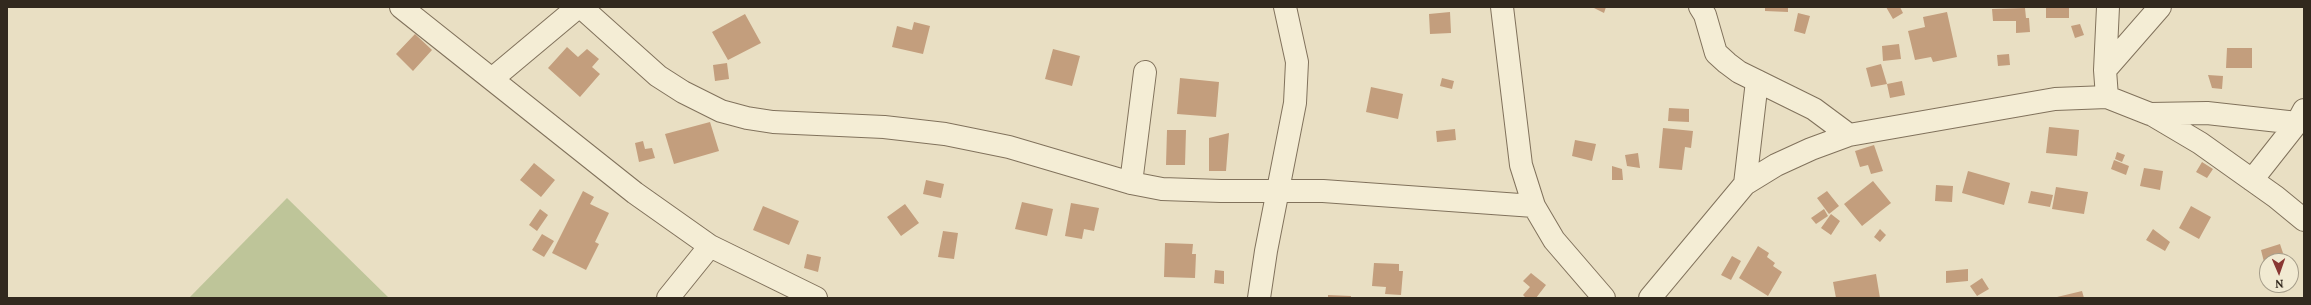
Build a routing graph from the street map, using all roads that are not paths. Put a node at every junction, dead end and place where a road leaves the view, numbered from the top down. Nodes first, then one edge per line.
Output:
1 (401, 7) edge
2 (578, 7) edge
3 (581, 7) edge
4 (1285, 7) edge
5 (1502, 7) edge
6 (1700, 7) edge
7 (2108, 7) edge
8 (2160, 7) edge
9 (2105, 70) junction
10 (1145, 72) dead end
11 (492, 79) junction
12 (1757, 81) junction
13 (2107, 97) junction
14 (2150, 114) junction
15 (2300, 117) edge
16 (1849, 135) junction
17 (2252, 180) junction
18 (1131, 183) junction
19 (1746, 184) junction
20 (1279, 190) junction
21 (1534, 206) junction
22 (2304, 220) edge
23 (710, 246) junction
24 (668, 298) edge
25 (816, 298) edge
26 (1259, 298) edge
27 (1604, 298) edge
28 (1650, 298) edge

1 - 11 street
2 - 11 street
3 - 18 street
4 - 20 street
5 - 21 street
6 - 12 street
7 - 9 street
8 - 9 street
9 - 13 street
10 - 18 street
11 - 23 street
12 - 16 street
12 - 19 street
13 - 14 street
13 - 16 street
14 - 15 street
14 - 17 street
15 - 17 street
16 - 19 street
17 - 22 street
18 - 20 street
19 - 28 street
20 - 21 street
20 - 26 street
21 - 27 street
23 - 24 street
23 - 25 street

